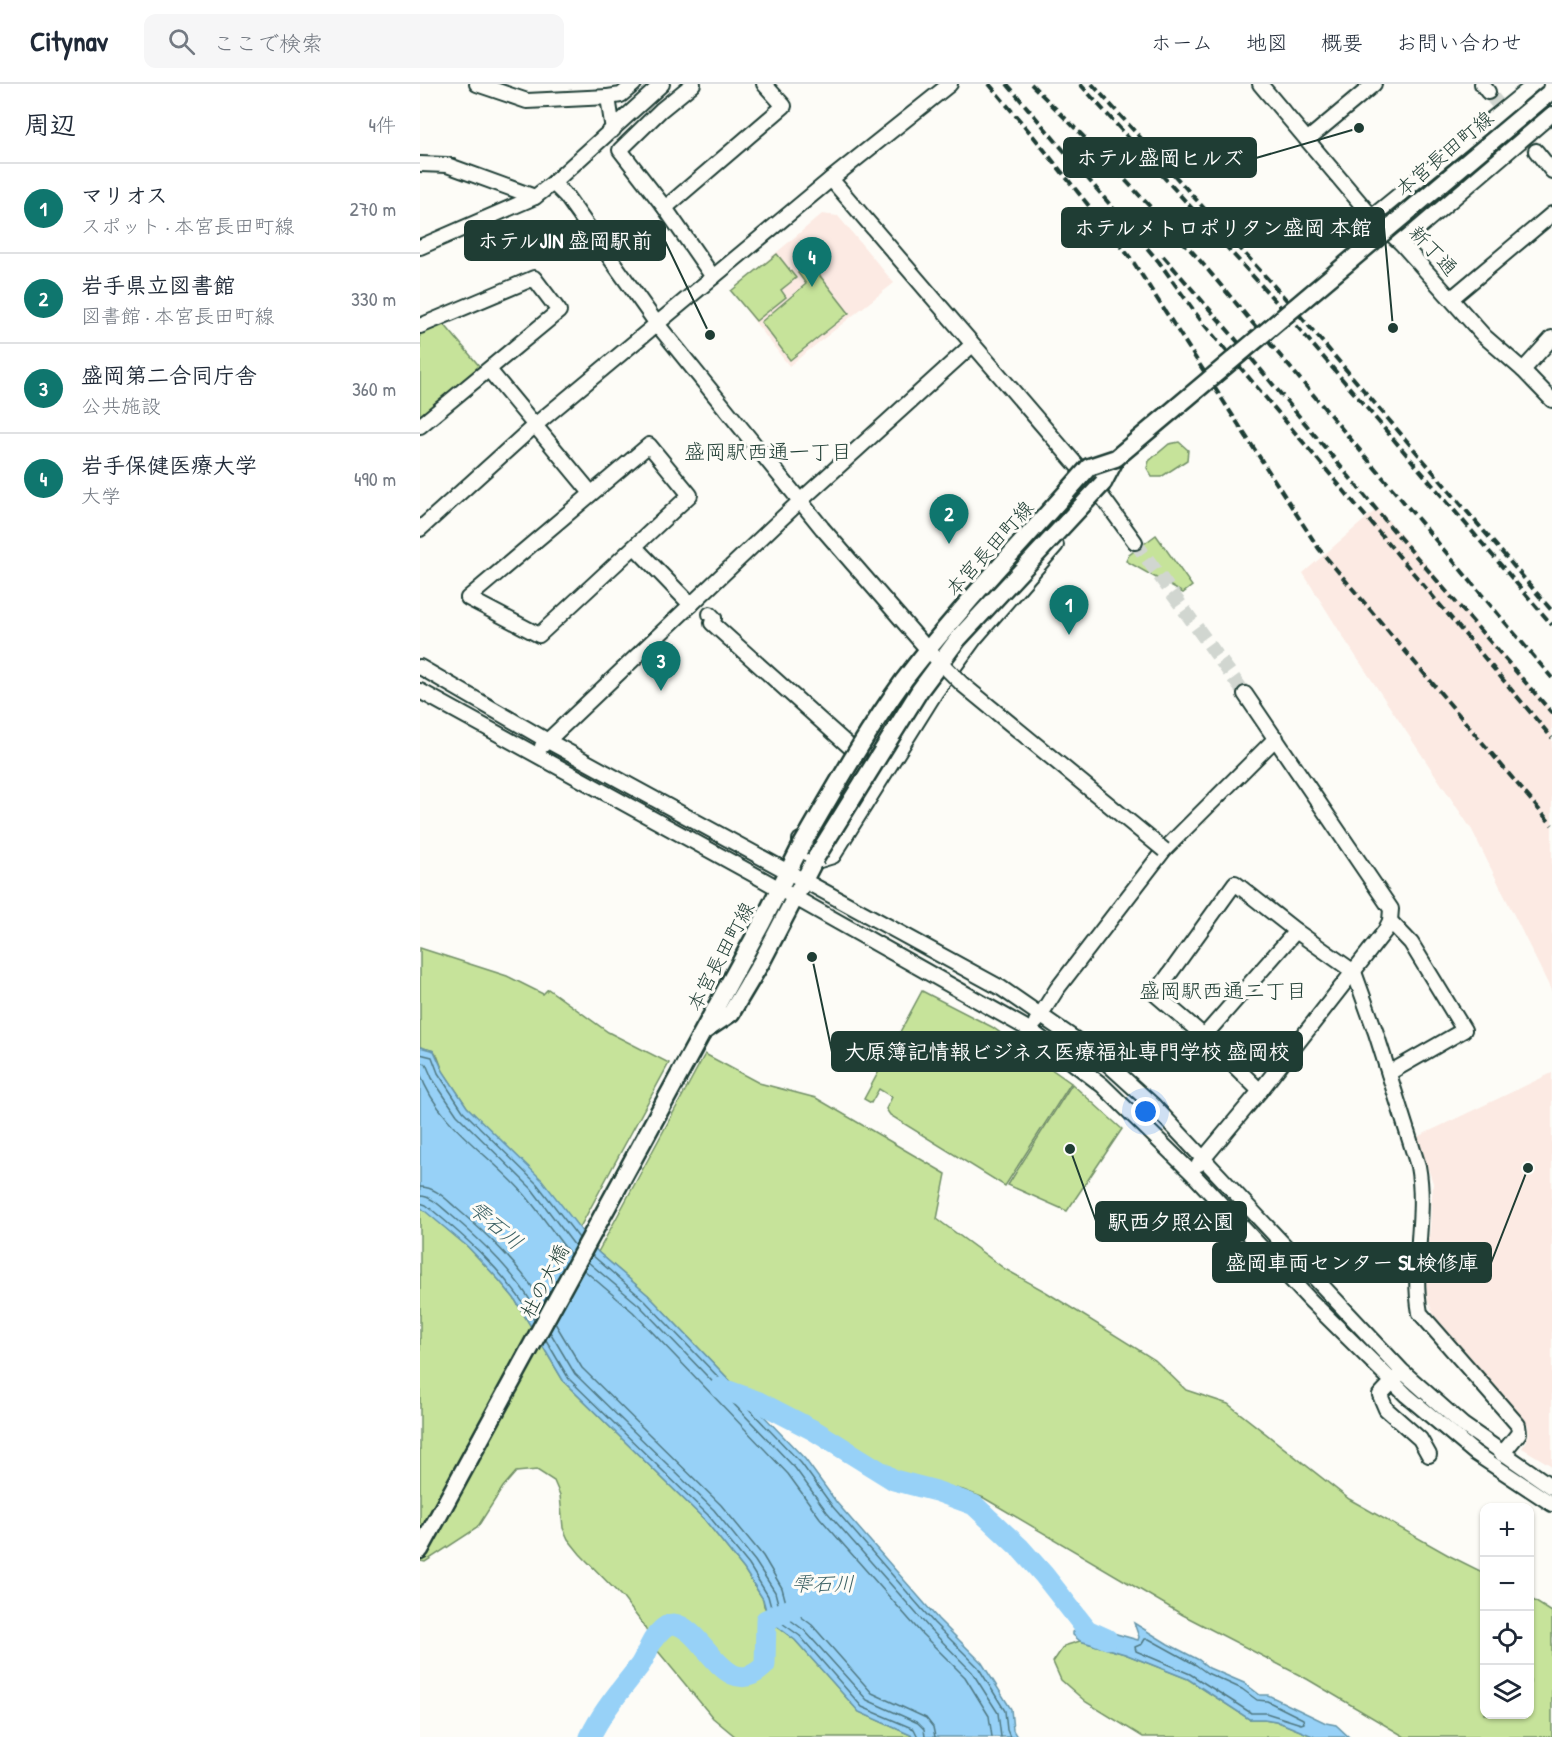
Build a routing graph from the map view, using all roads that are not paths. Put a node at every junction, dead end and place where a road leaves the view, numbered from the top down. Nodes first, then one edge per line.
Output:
1 (477, 84) edge
2 (634, 84) edge
3 (662, 84) edge
4 (693, 84) edge
5 (764, 84) edge
6 (950, 84) edge
7 (1260, 84) edge
8 (1374, 84) edge
9 (1545, 90) edge
10 (609, 97) junction
11 (1552, 114) edge
12 (613, 130) junction
13 (1307, 140) junction
14 (1536, 151) tunnel mouth
15 (420, 164) edge
16 (1552, 171) edge
17 (831, 179) junction
18 (554, 183) junction
19 (535, 197) junction
20 (665, 208) junction
21 (1552, 213) edge
22 (1372, 217) junction
23 (1401, 243) junction
24 (420, 247) edge
25 (713, 277) junction
26 (1452, 298) junction
27 (657, 324) junction
28 (420, 326) edge
29 (1552, 338) edge
30 (972, 345) junction
31 (489, 370) junction
32 (1523, 370) junction
33 (1552, 400) edge
34 (420, 426) edge
35 (534, 426) junction
36 (1116, 458) junction
37 (1103, 472) dead end
38 (1091, 482) junction
39 (591, 493) junction
40 (799, 502) junction
41 (420, 529) edge
42 (1136, 542) tunnel mouth
43 (635, 547) junction
44 (691, 605) junction
45 (711, 614) dead end
46 (928, 650) junction
47 (940, 663) junction
48 (420, 667) edge
49 (420, 691) edge
50 (1245, 694) tunnel mouth
51 (1276, 738) junction
52 (548, 741) junction
53 (534, 754) junction
54 (859, 755) junction
55 (1164, 850) junction
56 (788, 871) junction
57 (804, 880) junction
58 (779, 889) junction
59 (795, 898) junction
60 (1390, 921) junction
61 (1296, 932) junction
62 (1354, 972) junction
63 (1040, 1015) junction
64 (1030, 1030) junction
65 (703, 1031) junction
66 (1204, 1036) junction
67 (1389, 1073) junction
68 (1260, 1091) junction
69 (1205, 1159) junction
70 (1192, 1173) junction
71 (1402, 1371) junction
72 (1392, 1382) junction
73 (1502, 1454) junction
74 (1430, 1455) dead end
75 (1552, 1487) edge
76 (1552, 1504) edge
77 (420, 1550) edge

1 - 10 street
2 - 10 street
3 - 12 street
4 - 20 street
5 - 20 street
6 - 17 street
7 - 13 street, 新丁通
8 - 13 street
9 - 22 street
9 - 36 main road, 本宮長田町線, bridge
10 - 12 street
11 - 23 street
12 - 18 street
13 - 22 street, 新丁通
14 - 16 street
15 - 19 street
17 - 25 street
17 - 30 street
18 - 19 street
18 - 27 street
19 - 24 street
20 - 25 street
21 - 26 street
22 - 23 street, 新丁通
23 - 26 street, 新丁通
25 - 27 street
26 - 32 street, 新丁通
27 - 35 street
27 - 40 street
28 - 31 street
29 - 32 street
30 - 38 street
30 - 40 street
31 - 34 street
31 - 35 street
32 - 33 street, 新丁通
35 - 39 street
35 - 41 street
36 - 46 main road, 本宮長田町線, bridge
36 - 47 main road, 本宮長田町線, bridge
37 - 38 street
38 - 42 street
38 - 54 street
38 - 54 street
39 - 43 street
39 - 43 street
40 - 44 street
40 - 46 street, bridge
43 - 44 street
44 - 52 street
45 - 54 street
46 - 47 street, bridge
46 - 56 main road, 本宮長田町線, bridge
47 - 55 street, bridge
47 - 57 main road, 本宮長田町線, bridge
48 - 52 street
49 - 53 street
50 - 51 street
51 - 55 street
51 - 60 street
52 - 53 street
52 - 56 street
53 - 58 street
55 - 63 street
56 - 57 street
56 - 58 main road, 本宮長田町線
57 - 59 main road, 本宮長田町線
57 - 63 street
58 - 59 street
58 - 65 main road, 本宮長田町線
59 - 64 street
59 - 65 main road, 本宮長田町線
60 - 62 street
60 - 67 street
61 - 62 street
61 - 66 street
61 - 66 street
62 - 67 street
62 - 68 street
63 - 64 street
63 - 69 street
64 - 70 street
65 - 77 main road, 杜の大橋
66 - 68 street
67 - 73 street
68 - 69 street
69 - 70 street
69 - 71 street
70 - 72 street
71 - 72 street
71 - 73 street
72 - 74 street
72 - 76 street
73 - 75 street

